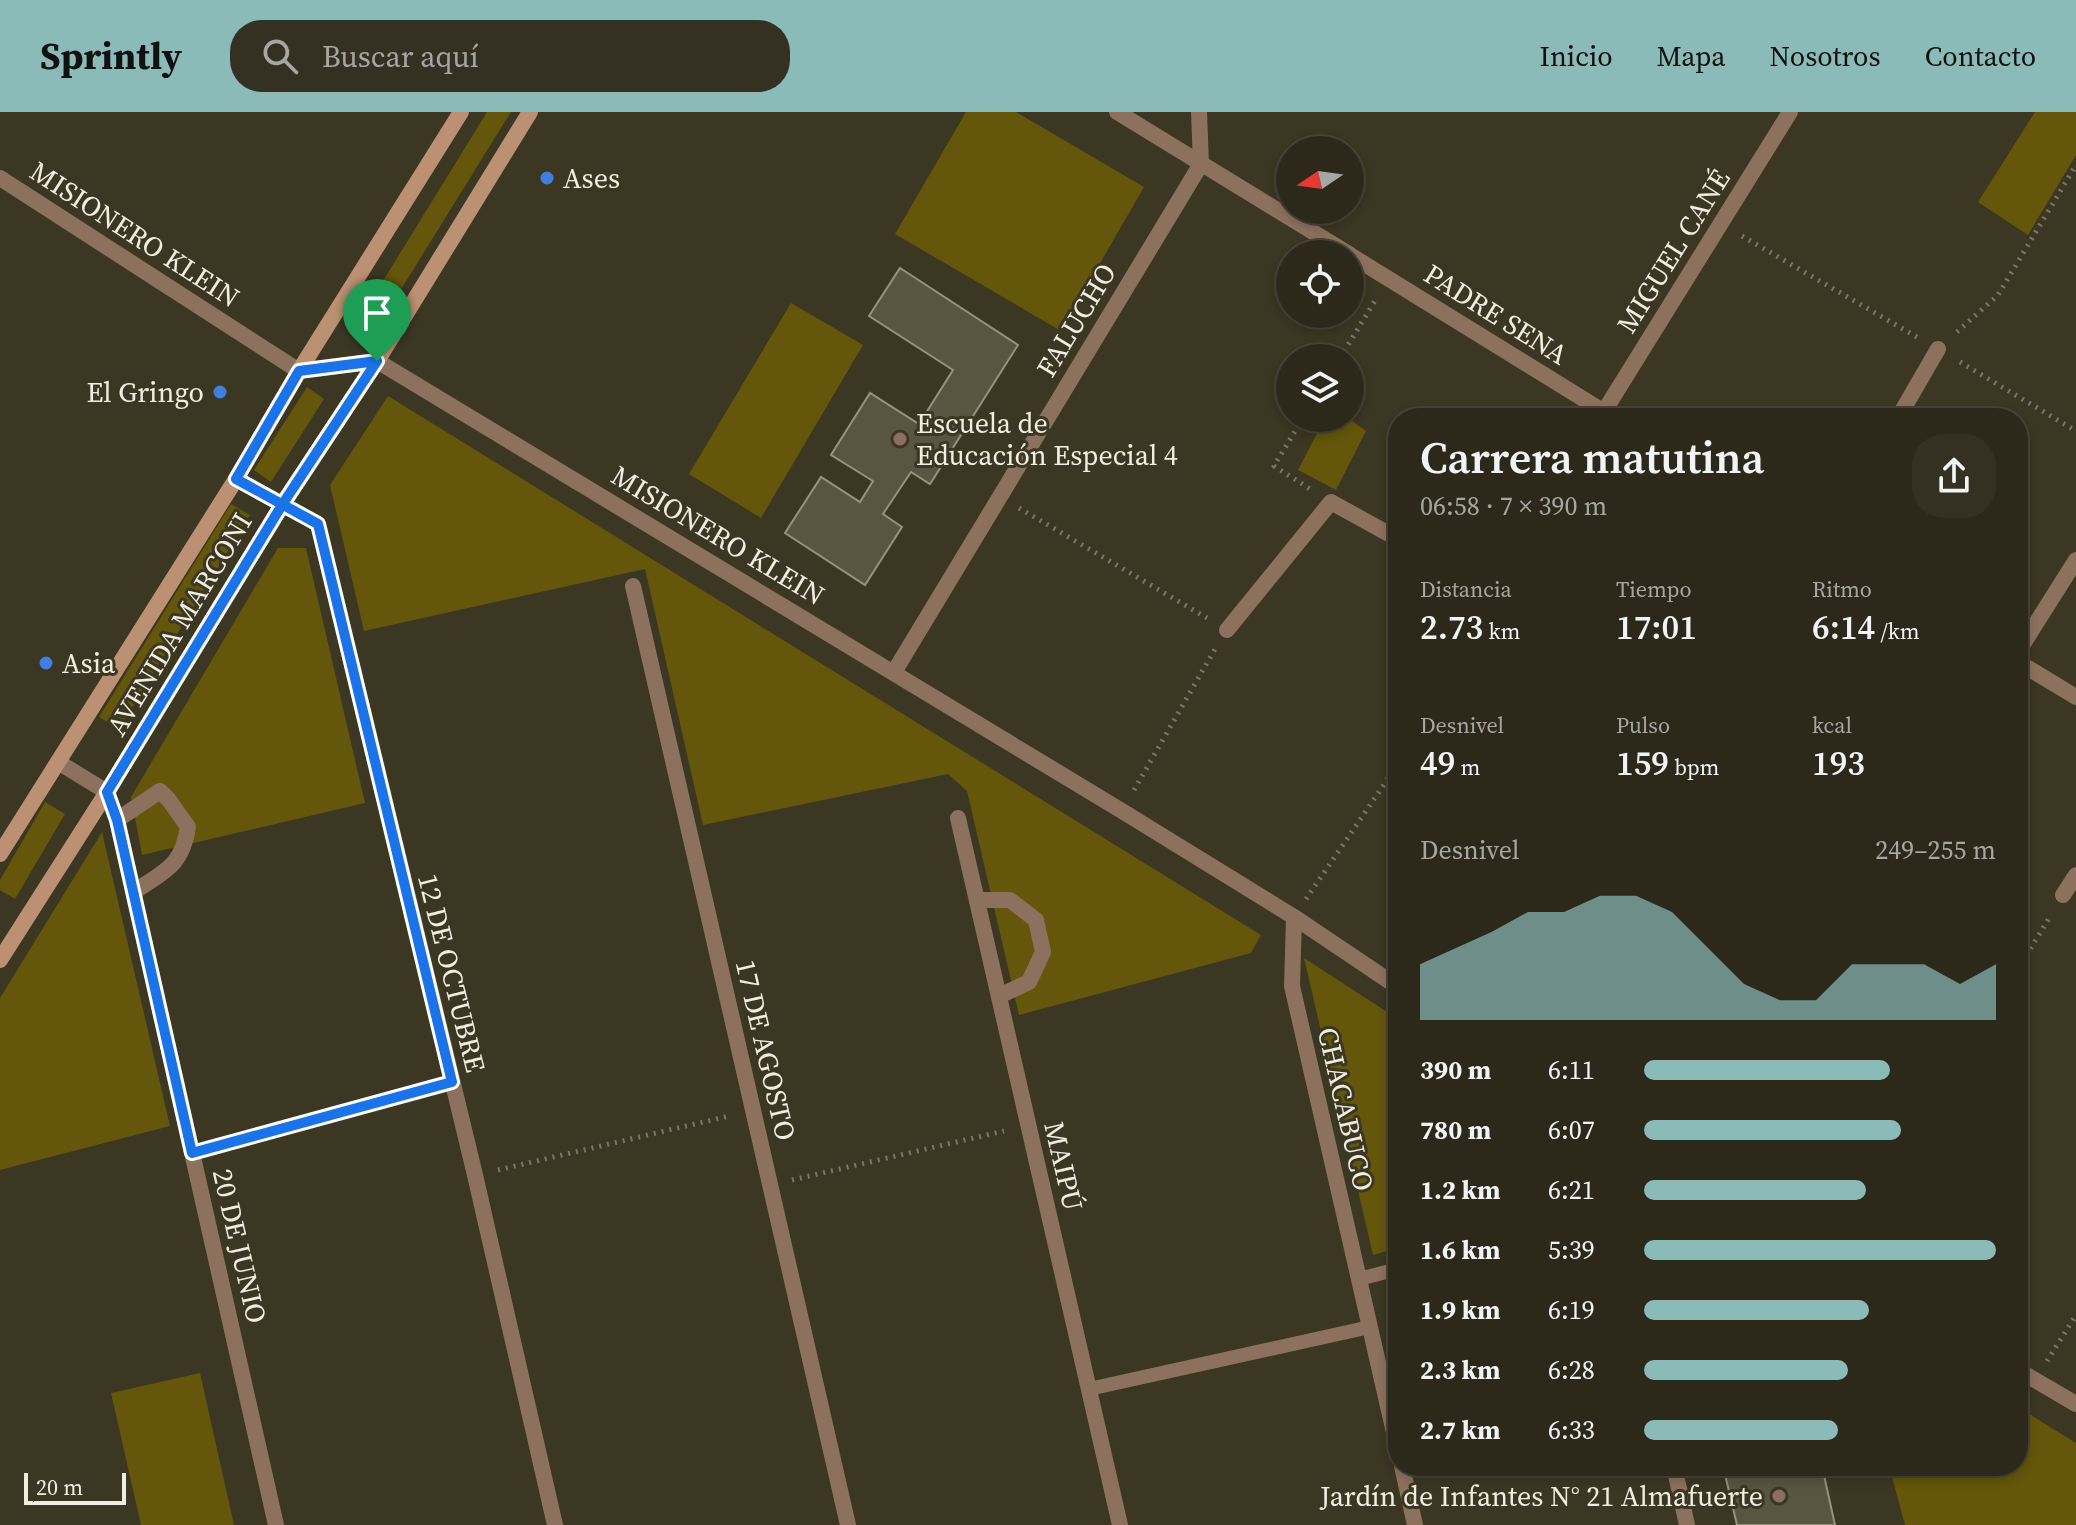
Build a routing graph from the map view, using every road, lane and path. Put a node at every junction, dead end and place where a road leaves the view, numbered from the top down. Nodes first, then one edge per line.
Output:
1 (461, 112) edge
2 (530, 112) edge
3 (1117, 112) edge
4 (1199, 112) edge
5 (1790, 112) edge
6 (1201, 164) junction
7 (2076, 165) edge
8 (0, 178) edge
9 (1720, 223) junction
10 (1326, 240) edge
11 (1364, 263) edge
12 (1389, 278) junction
13 (1349, 344) edge
14 (1938, 349) junction
15 (377, 361) junction
16 (299, 371) junction
17 (1592, 408) edge
18 (1610, 408) edge
19 (1904, 408) edge
20 (2076, 431) edge
21 (1295, 432) edge
22 (236, 479) junction
23 (999, 495) junction
24 (1331, 502) junction
25 (282, 505) junction
26 (1388, 533) edge
27 (2076, 560) edge
28 (633, 586) dead end
29 (1227, 630) junction
30 (2028, 636) edge
31 (2028, 668) edge
32 (894, 672) junction
33 (2076, 697) edge
34 (58, 762) junction
35 (1388, 779) edge
36 (107, 792) junction
37 (1122, 811) junction
38 (958, 818) dead end
39 (117, 820) junction
40 (0, 854) edge
41 (2076, 875) edge
42 (134, 892) junction
43 (2063, 895) joint
44 (977, 900) junction
45 (1294, 917) junction
46 (2028, 953) edge
47 (0, 960) edge
48 (1388, 980) edge
49 (999, 996) junction
50 (452, 1082) junction
51 (754, 1110) junction
52 (1028, 1126) junction
53 (192, 1153) junction
54 (475, 1175) junction
55 (770, 1185) junction
56 (1388, 1272) edge
57 (1359, 1279) junction
58 (2076, 1315) edge
59 (1370, 1327) junction
60 (2028, 1376) edge
61 (2035, 1380) junction
62 (1089, 1389) junction
63 (2076, 1404) edge
64 (1388, 1406) edge
65 (1404, 1476) edge
66 (1676, 1476) edge
67 (276, 1525) edge
68 (555, 1525) edge
69 (848, 1525) edge
70 (1120, 1525) edge
71 (1415, 1525) edge
72 (1687, 1525) edge

1 - 16 main road, AVENIDA MARCONI
2 - 15 main road, AVENIDA MARCONI
3 - 6 street, PADRE SENA
4 - 6 street
5 - 9 street, MIGUEL CANÉ
6 - 10 street, PADRE SENA
6 - 23 street, FALUCHO
7 - 14 path
8 - 16 street, MISIONERO KLEIN
9 - 14 path
9 - 18 street, MIGUEL CANÉ
11 - 12 street, PADRE SENA
12 - 13 path
12 - 17 street, PADRE SENA
14 - 19 street
14 - 20 path
15 - 16 street
15 - 25 main road, AVENIDA MARCONI
15 - 32 street, MISIONERO KLEIN
16 - 22 main road, AVENIDA MARCONI
21 - 24 path
22 - 25 street, 12 DE OCTUBRE
22 - 34 main road, AVENIDA MARCONI
23 - 29 path
23 - 32 street, FALUCHO
24 - 26 street
24 - 29 street
25 - 36 main road, AVENIDA MARCONI
25 - 50 street, 12 DE OCTUBRE
27 - 30 street
28 - 51 street, 17 DE AGOSTO
29 - 37 path
31 - 33 street
32 - 37 street, MISIONERO KLEIN
34 - 36 street
34 - 40 main road, AVENIDA MARCONI
35 - 45 path
36 - 39 street, 20 DE JUNIO
36 - 47 main road, AVENIDA MARCONI
37 - 45 street, MISIONERO KLEIN
38 - 44 street, MAIPÚ
39 - 42 street, 20 DE JUNIO
39 - 42 street
41 - 43 street
42 - 53 street, 20 DE JUNIO
43 - 46 path
44 - 49 street, MAIPÚ
44 - 49 street
45 - 48 street, MISIONERO KLEIN
45 - 57 street, CHACABUCO
49 - 52 street, MAIPÚ
50 - 53 path
50 - 54 street, 12 DE OCTUBRE
51 - 54 path
51 - 55 street, 17 DE AGOSTO
52 - 55 path
52 - 62 street, MAIPÚ
53 - 67 street, 20 DE JUNIO
54 - 68 street, 12 DE OCTUBRE
55 - 69 street, 17 DE AGOSTO
56 - 57 lane
57 - 59 street, CHACABUCO
58 - 61 path
59 - 62 lane
59 - 64 street, CHACABUCO
60 - 61 street
61 - 63 street
62 - 70 street, MAIPÚ
65 - 71 street
66 - 72 street

